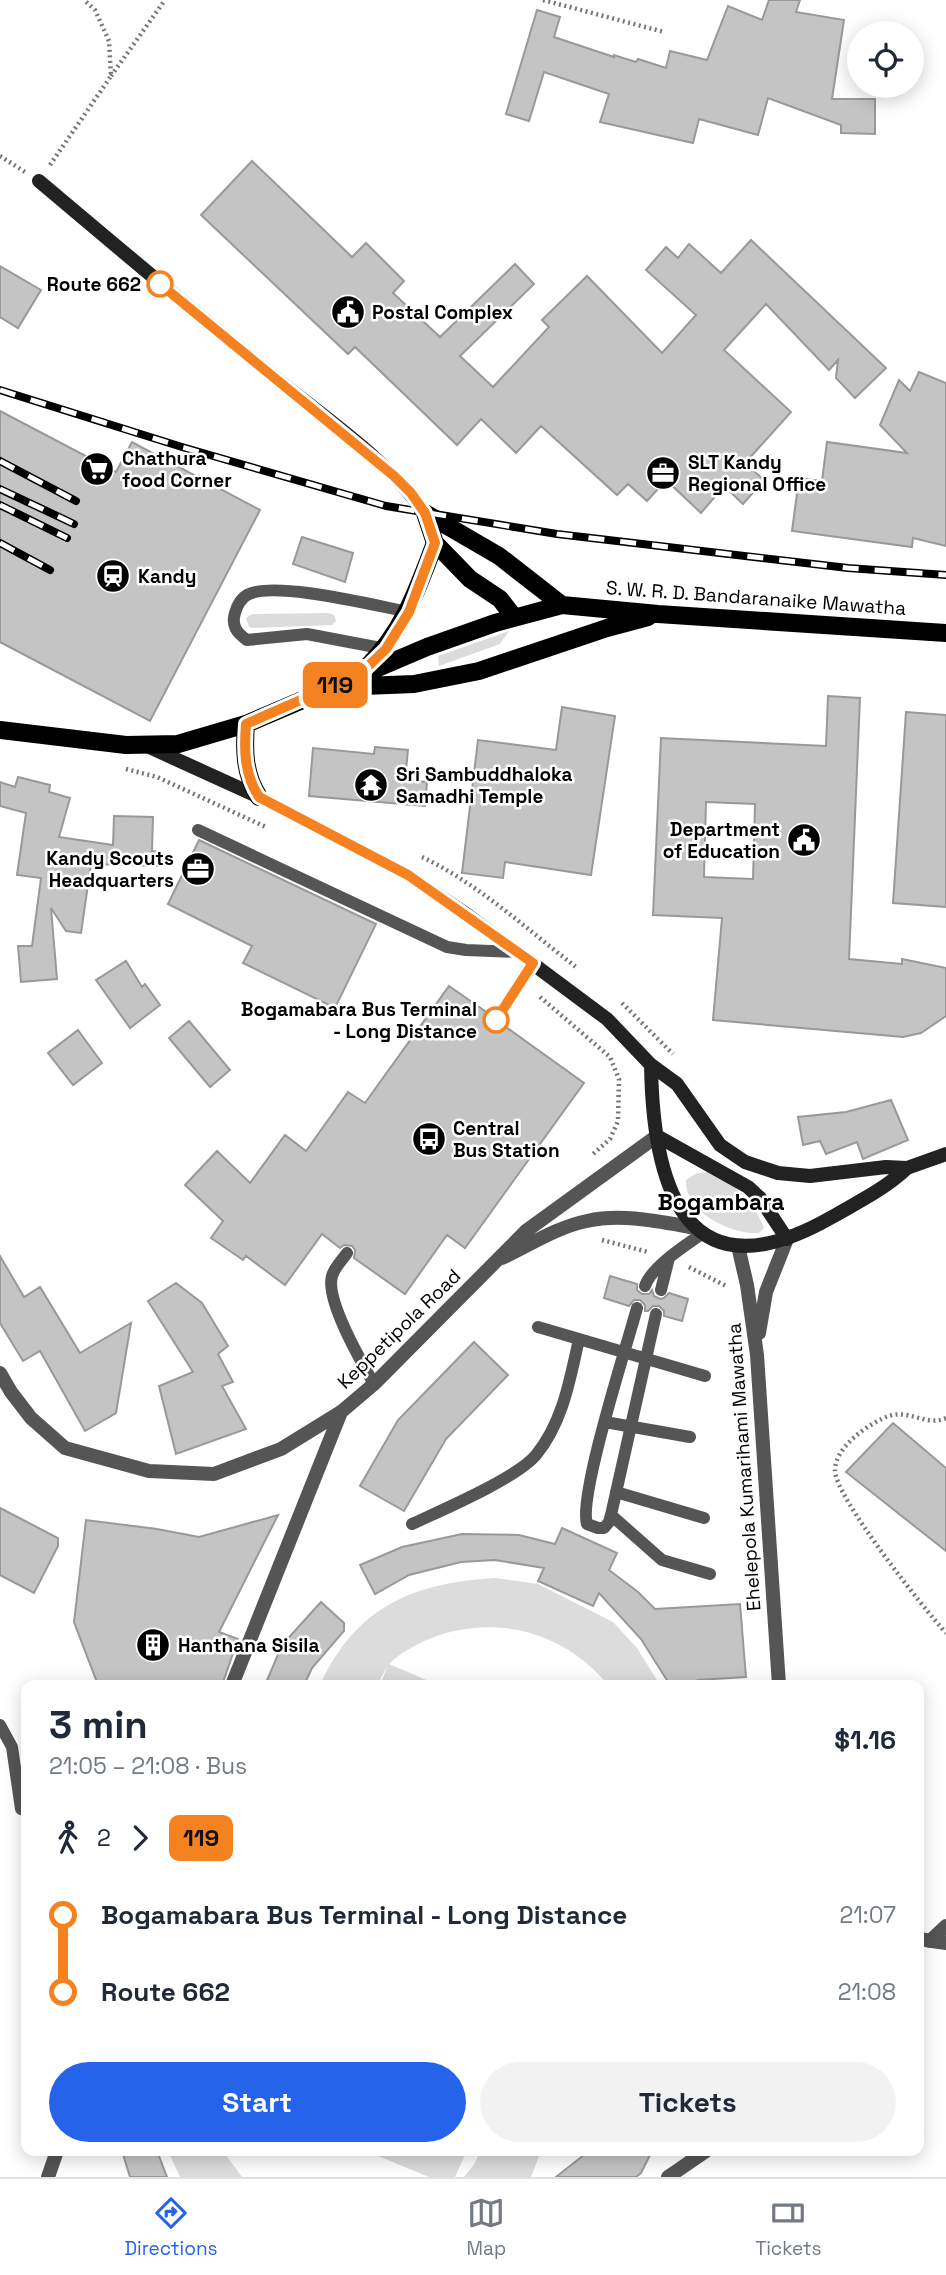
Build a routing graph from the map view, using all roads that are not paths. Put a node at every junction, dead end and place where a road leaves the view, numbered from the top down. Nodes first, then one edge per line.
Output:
1 (39, 181) road end
2 (425, 513) junction
3 (435, 543) junction
4 (562, 605) junction
5 (409, 612) junction
6 (658, 614) junction
7 (514, 617) junction
8 (946, 633) edge
9 (386, 649) junction
10 (360, 674) junction
11 (328, 688) junction
12 (246, 724) junction
13 (0, 730) edge
14 (147, 746) junction
15 (259, 797) junction
16 (198, 830) dead end
17 (518, 952) junction
18 (533, 963) junction
19 (496, 1020) dead end
20 (651, 1065) junction
21 (657, 1136) junction
22 (946, 1154) edge
23 (907, 1168) junction
24 (700, 1230) junction
25 (787, 1239) junction
26 (738, 1246) junction
27 (347, 1252) dead end
28 (670, 1258) junction
29 (495, 1262) junction
30 (645, 1286) dead end
31 (661, 1290) dead end
32 (637, 1308) dead end
33 (656, 1314) dead end
34 (538, 1327) dead end
35 (579, 1339) junction
36 (625, 1352) junction
37 (757, 1355) junction
38 (645, 1358) junction
39 (0, 1373) edge
40 (705, 1376) dead end
41 (374, 1384) junction
42 (341, 1412) junction
43 (605, 1422) junction
44 (632, 1427) junction
45 (690, 1437) dead end
46 (617, 1492) junction
47 (611, 1514) junction
48 (704, 1518) dead end
49 (412, 1524) dead end
50 (710, 1574) dead end
51 (234, 1680) edge
52 (779, 1680) edge
53 (0, 1725) edge
54 (21, 1808) dead end
55 (946, 1926) edge
56 (924, 1940) edge
57 (946, 1943) edge
58 (55, 2156) edge
59 (699, 2156) edge
60 (48, 2177) edge
61 (668, 2177) edge

1 - 2 main road
2 - 3 main road
2 - 4 main road
3 - 5 main road
3 - 7 main road
4 - 6 main road, S. W. R. D. Bandaranaike Mawatha
4 - 7 main road
5 - 9 main road
5 - 9 lane
6 - 8 main road, S. W. R. D. Bandaranaike Mawatha
6 - 11 main road
7 - 10 main road
9 - 10 main road
10 - 11 main road
11 - 12 main road
12 - 14 main road
12 - 15 main road
13 - 14 main road
14 - 15 main road
15 - 17 main road
16 - 17 lane
17 - 18 main road
18 - 19 lane
18 - 20 main road
20 - 21 main road
20 - 23 main road
21 - 24 main road
21 - 25 main road
21 - 29 street, Keppetipola Road
22 - 23 main road
23 - 25 main road
24 - 26 main road
24 - 28 lane
24 - 29 street, Keppetipola Road
25 - 26 main road
25 - 37 street
26 - 37 street, Ehelepola Kumarihami Mawatha
27 - 41 lane
28 - 30 lane
28 - 31 lane
29 - 41 street, Keppetipola Road
32 - 36 lane
33 - 38 lane
34 - 35 lane
35 - 36 lane
35 - 49 lane
36 - 38 lane
36 - 43 lane
37 - 52 street, Ehelepola Kumarihami Mawatha
38 - 40 lane
38 - 44 lane
39 - 42 street, Keppetipola Road
41 - 42 street, Keppetipola Road
42 - 51 street
43 - 44 lane
43 - 47 lane
44 - 45 lane
44 - 46 lane
46 - 47 lane
46 - 48 lane
47 - 50 lane
53 - 54 lane
55 - 56 street
56 - 57 street
58 - 60 street
59 - 61 street

